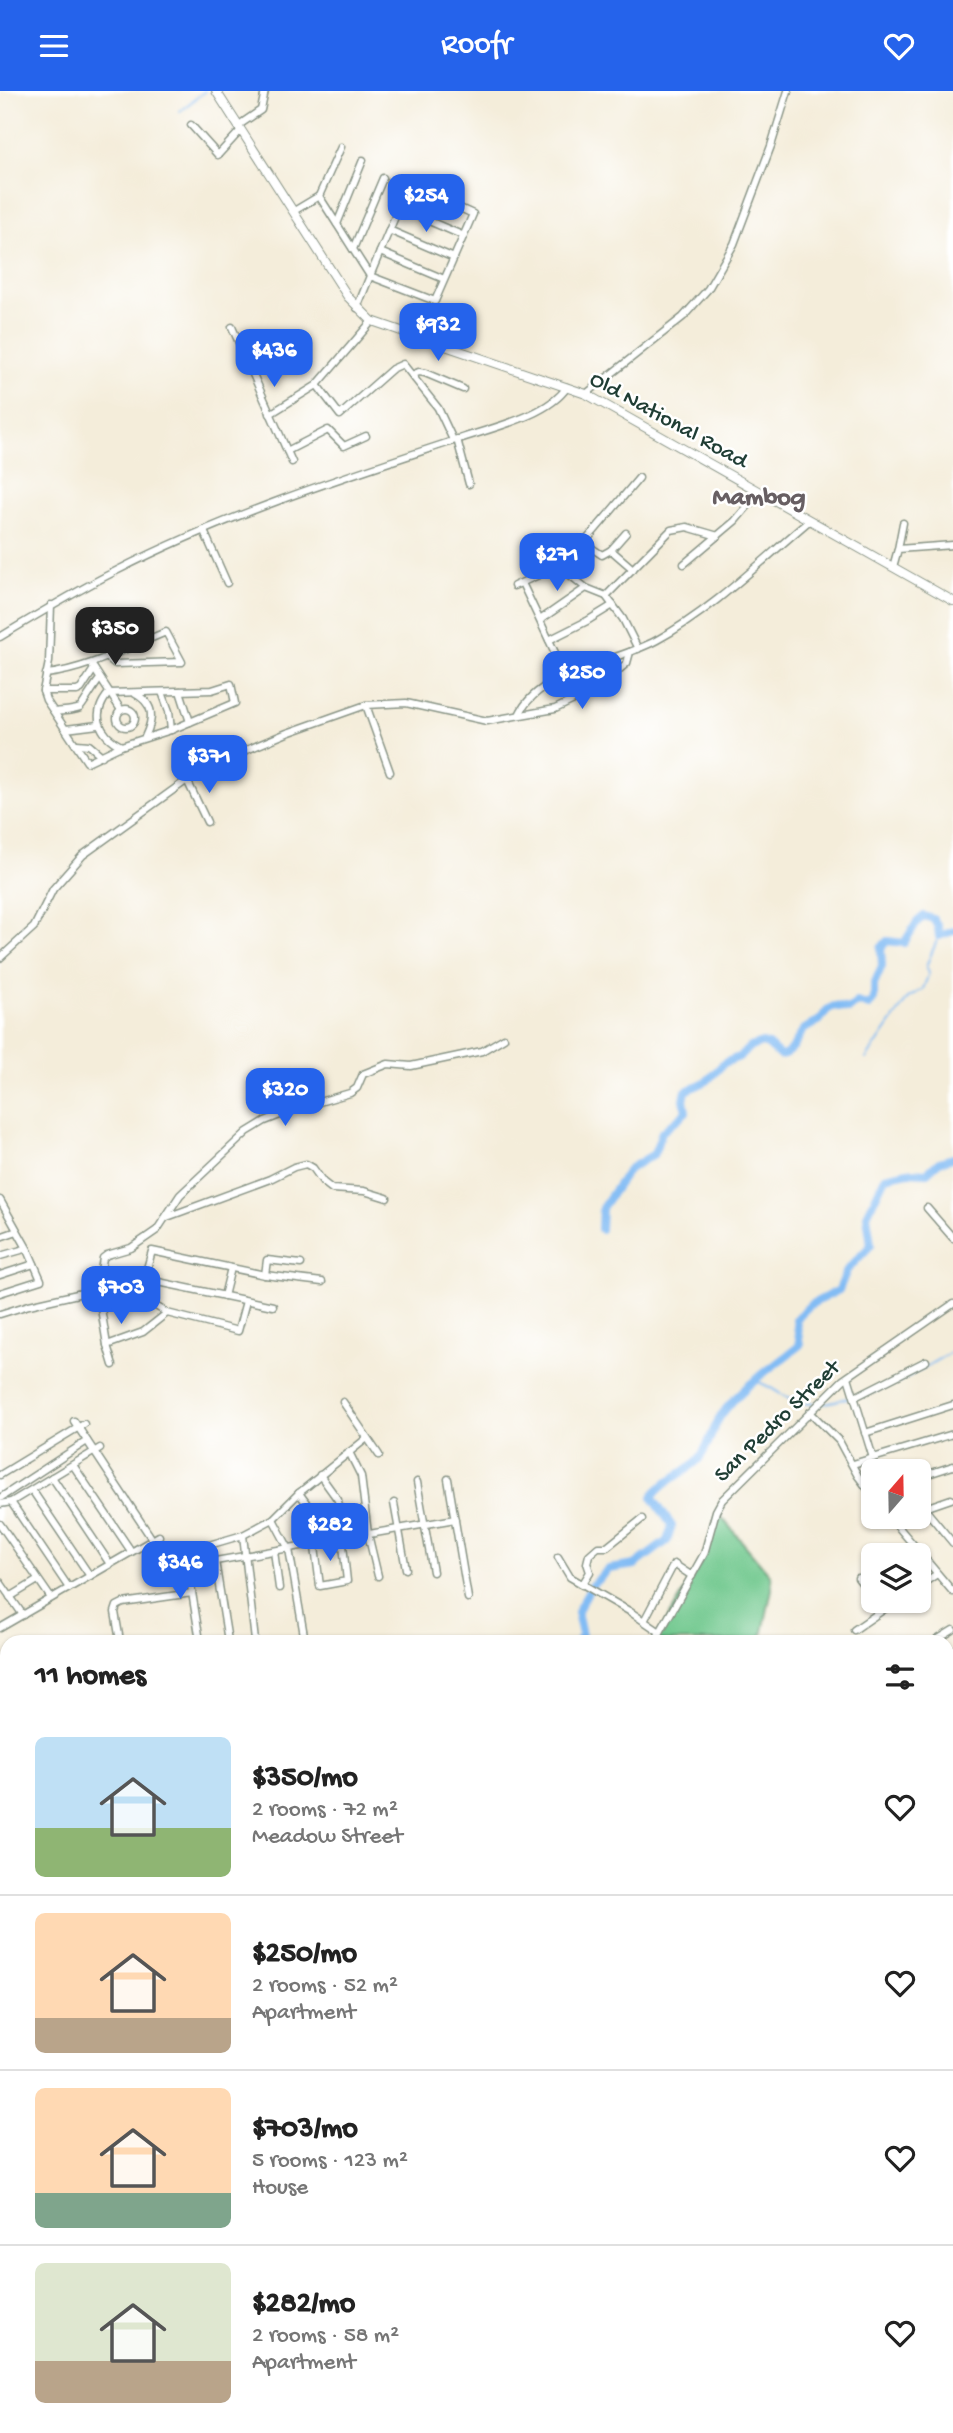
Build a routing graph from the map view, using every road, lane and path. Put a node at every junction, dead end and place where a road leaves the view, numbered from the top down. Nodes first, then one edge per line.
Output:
1 (216, 91) edge
2 (265, 91) edge
3 (788, 91) edge
4 (191, 125) dead end
5 (240, 127) junction
6 (341, 147) dead end
7 (363, 160) dead end
8 (383, 178) dead end
9 (319, 196) junction
10 (399, 208) junction
11 (293, 211) junction
12 (337, 224) junction
13 (389, 230) junction
14 (464, 236) junction
15 (353, 249) junction
16 (380, 251) junction
17 (454, 258) junction
18 (370, 276) junction
19 (444, 279) junction
20 (357, 308) junction
21 (372, 321) junction
22 (440, 322) dead end
23 (232, 327) dead end
24 (431, 341) junction
25 (412, 375) junction
26 (317, 385) junction
27 (567, 387) junction
28 (463, 389) dead end
29 (586, 394) junction
30 (270, 414) junction
31 (366, 436) dead end
32 (455, 440) junction
33 (287, 451) junction
34 (292, 462) dead end
35 (639, 478) dead end
36 (469, 484) dead end
37 (759, 493) junction
38 (809, 521) junction
39 (903, 523) dead end
40 (204, 531) junction
41 (626, 533) dead end
42 (718, 536) junction
43 (953, 545) edge
44 (611, 549) junction
45 (898, 549) junction
46 (684, 564) dead end
47 (893, 567) junction
48 (634, 569) junction
49 (227, 583) dead end
50 (523, 583) junction
51 (514, 586) dead end
52 (586, 588) junction
53 (606, 596) junction
54 (953, 601) edge
55 (51, 605) junction
56 (613, 605) junction
57 (540, 620) junction
58 (0, 637) edge
59 (550, 640) junction
60 (638, 649) junction
61 (630, 652) junction
62 (106, 656) junction
63 (92, 666) junction
64 (46, 674) junction
65 (566, 676) junction
66 (100, 679) junction
67 (43, 691) junction
68 (180, 691) junction
69 (133, 692) junction
70 (162, 692) junction
71 (109, 694) junction
72 (366, 705) junction
73 (121, 710) junction
74 (55, 712) junction
75 (519, 715) junction
76 (190, 722) junction
77 (99, 725) junction
78 (131, 726) junction
79 (66, 729) junction
80 (171, 730) junction
81 (142, 739) junction
82 (77, 744) junction
83 (121, 746) junction
84 (102, 756) junction
85 (390, 772) dead end
86 (187, 780) junction
87 (207, 822) dead end
88 (0, 958) edge
89 (504, 1038) dead end
90 (387, 1198) dead end
91 (0, 1200) edge
92 (927, 1208) dead end
93 (10, 1216) junction
94 (167, 1216) junction
95 (0, 1219) edge
96 (17, 1231) junction
97 (0, 1237) edge
98 (953, 1238) edge
99 (25, 1248) junction
100 (0, 1256) edge
101 (34, 1264) junction
102 (301, 1264) dead end
103 (231, 1268) junction
104 (0, 1275) edge
105 (265, 1275) junction
106 (140, 1279) junction
107 (321, 1282) dead end
108 (98, 1290) junction
109 (0, 1293) edge
110 (224, 1296) junction
111 (246, 1301) junction
112 (953, 1304) edge
113 (273, 1306) dead end
114 (167, 1313) junction
115 (0, 1314) edge
116 (107, 1345) junction
117 (926, 1361) dead end
118 (113, 1365) dead end
119 (848, 1377) junction
120 (855, 1397) junction
121 (343, 1402) dead end
122 (953, 1405) edge
123 (810, 1412) junction
124 (865, 1433) junction
125 (953, 1434) edge
126 (367, 1438) junction
127 (87, 1441) junction
128 (97, 1450) junction
129 (349, 1452) junction
130 (379, 1455) dead end
131 (873, 1458) junction
132 (853, 1464) junction
133 (73, 1465) junction
134 (953, 1466) edge
135 (931, 1473) edge
136 (0, 1475) edge
137 (320, 1475) junction
138 (52, 1477) junction
139 (448, 1479) dead end
140 (861, 1480) edge
141 (417, 1482) dead end
142 (32, 1490) junction
143 (299, 1493) junction
144 (0, 1498) edge
145 (951, 1499) dead end
146 (11, 1502) junction
147 (394, 1503) dead end
148 (0, 1504) edge
149 (931, 1506) edge
150 (273, 1519) junction
151 (455, 1519) junction
152 (642, 1520) dead end
153 (931, 1520) edge
154 (0, 1524) edge
155 (425, 1524) junction
156 (399, 1529) junction
157 (900, 1529) edge
158 (368, 1534) junction
159 (243, 1535) junction
160 (341, 1539) junction
161 (953, 1543) edge
162 (313, 1544) junction
163 (289, 1549) junction
164 (131, 1551) junction
165 (274, 1551) junction
166 (186, 1556) dead end
167 (244, 1556) junction
168 (558, 1556) dead end
169 (215, 1561) junction
170 (204, 1563) junction
171 (110, 1564) junction
172 (187, 1566) junction
173 (406, 1569) dead end
174 (433, 1572) dead end
175 (937, 1574) junction
176 (90, 1576) junction
177 (377, 1576) dead end
178 (692, 1576) junction
179 (858, 1578) dead end
180 (931, 1578) edge
181 (38, 1580) junction
182 (0, 1582) edge
183 (861, 1582) edge
184 (585, 1586) junction
185 (69, 1588) junction
186 (279, 1588) dead end
187 (953, 1592) edge
188 (192, 1593) junction
189 (10, 1597) junction
190 (51, 1598) junction
191 (468, 1598) dead end
192 (879, 1613) edge
193 (23, 1615) junction
194 (644, 1621) junction
195 (1, 1624) edge
196 (854, 1630) dead end
197 (660, 1632) junction
198 (119, 1635) edge
199 (199, 1635) edge
200 (227, 1635) edge
201 (254, 1635) edge
202 (304, 1635) edge
203 (658, 1635) edge

1 - 5 main road, Old National Road
2 - 5 street
3 - 29 street
4 - 5 street
5 - 11 main road, Old National Road
6 - 9 street
7 - 12 street
8 - 15 street
9 - 11 street
9 - 12 street
10 - 13 street
10 - 14 street
10 - 14 street
11 - 20 main road, Old National Road
12 - 15 street
13 - 16 street
13 - 17 street
14 - 17 street
15 - 18 street
16 - 18 street
16 - 19 street
17 - 19 street
18 - 19 street
18 - 20 street
20 - 21 main road, Old National Road
21 - 24 main road, Old National Road
21 - 26 street
22 - 24 street
23 - 30 street
24 - 27 main road, Old National Road
25 - 26 street
25 - 28 street
25 - 32 street
26 - 30 street
27 - 29 main road, Old National Road
27 - 32 street
29 - 37 main road, Old National Road
30 - 33 street
31 - 33 street
32 - 36 street
32 - 40 street
33 - 34 street
35 - 44 street
37 - 38 main road, Old National Road
37 - 42 street
38 - 47 main road, Old National Road
38 - 60 street
39 - 45 street
40 - 49 street
40 - 55 street
41 - 44 street
42 - 46 street
42 - 48 street
43 - 45 street
44 - 48 street
45 - 47 street
47 - 54 main road, Old National Road
48 - 53 street
50 - 51 street
50 - 52 street
50 - 57 street
52 - 53 street
52 - 57 street
53 - 56 street
55 - 58 street
55 - 64 street
56 - 59 street
56 - 60 street
57 - 59 street
59 - 65 street
60 - 61 street
61 - 65 street
61 - 75 street
62 - 62 street
62 - 63 street
63 - 64 street
63 - 66 street
63 - 67 street
64 - 67 street
65 - 75 street
66 - 71 street
66 - 74 street
67 - 74 street
68 - 70 street
68 - 76 street
68 - 76 street
69 - 70 street
69 - 71 street
69 - 81 street
70 - 80 street
71 - 73 street
71 - 77 street
72 - 75 street
72 - 85 street
72 - 86 street
73 - 78 street
73 - 78 street
74 - 79 street
76 - 80 street
77 - 79 street
77 - 83 street
78 - 81 street
79 - 82 street
80 - 81 street
81 - 83 street
82 - 84 street
82 - 84 street
83 - 84 street
86 - 87 street
86 - 88 street
89 - 94 street
90 - 94 street
91 - 93 street
92 - 98 street
93 - 95 street
93 - 96 street
94 - 108 street
96 - 97 street
96 - 99 street
99 - 100 street
99 - 101 street
101 - 104 street
101 - 109 street
102 - 105 street
103 - 105 street
103 - 106 street
103 - 110 street
105 - 107 street
106 - 108 street
106 - 110 street
106 - 114 street
108 - 115 street
108 - 116 street
110 - 111 street
111 - 113 street
111 - 114 street
112 - 119 street, San Pedro Street
114 - 116 street
116 - 118 street
117 - 120 street
119 - 120 street
119 - 123 street, San Pedro Street
120 - 124 street
121 - 126 street
122 - 124 street
123 - 132 street
123 - 178 street, San Pedro Street
124 - 131 street
125 - 131 street
126 - 129 street
126 - 130 street
127 - 128 street
127 - 136 street
127 - 144 street
128 - 133 street
128 - 164 street
129 - 137 street
129 - 158 street
131 - 132 street
132 - 140 street
133 - 138 street
133 - 164 street
134 - 135 street
137 - 143 street
137 - 160 street
138 - 142 street
138 - 171 street
139 - 151 street
141 - 155 street
142 - 146 street
142 - 176 street
143 - 150 street
143 - 162 street
145 - 149 street
146 - 148 street
146 - 185 street
147 - 156 street
150 - 159 street
150 - 163 street
151 - 155 street
151 - 191 street
152 - 184 street
153 - 161 street
154 - 181 street
155 - 156 street
155 - 174 street
156 - 158 street
156 - 173 street
157 - 175 street
158 - 160 street
158 - 177 street
159 - 167 street
159 - 170 street
160 - 162 street
160 - 162 street
162 - 163 street
163 - 165 street
163 - 202 street
164 - 171 street
165 - 167 street
165 - 186 street
166 - 172 street
167 - 169 street
167 - 201 street
168 - 184 street
169 - 170 street
169 - 200 street
170 - 172 street
171 - 176 street
172 - 188 street
175 - 180 street
175 - 187 street
176 - 185 street
178 - 194 street
178 - 197 street, San Pedro Street
179 - 183 street
181 - 189 street
181 - 190 street
182 - 189 street
184 - 194 street
185 - 190 street
188 - 198 street
188 - 199 street
189 - 193 street
190 - 193 street
192 - 196 street
193 - 195 street
194 - 197 street
197 - 203 street, San Pedro Street

